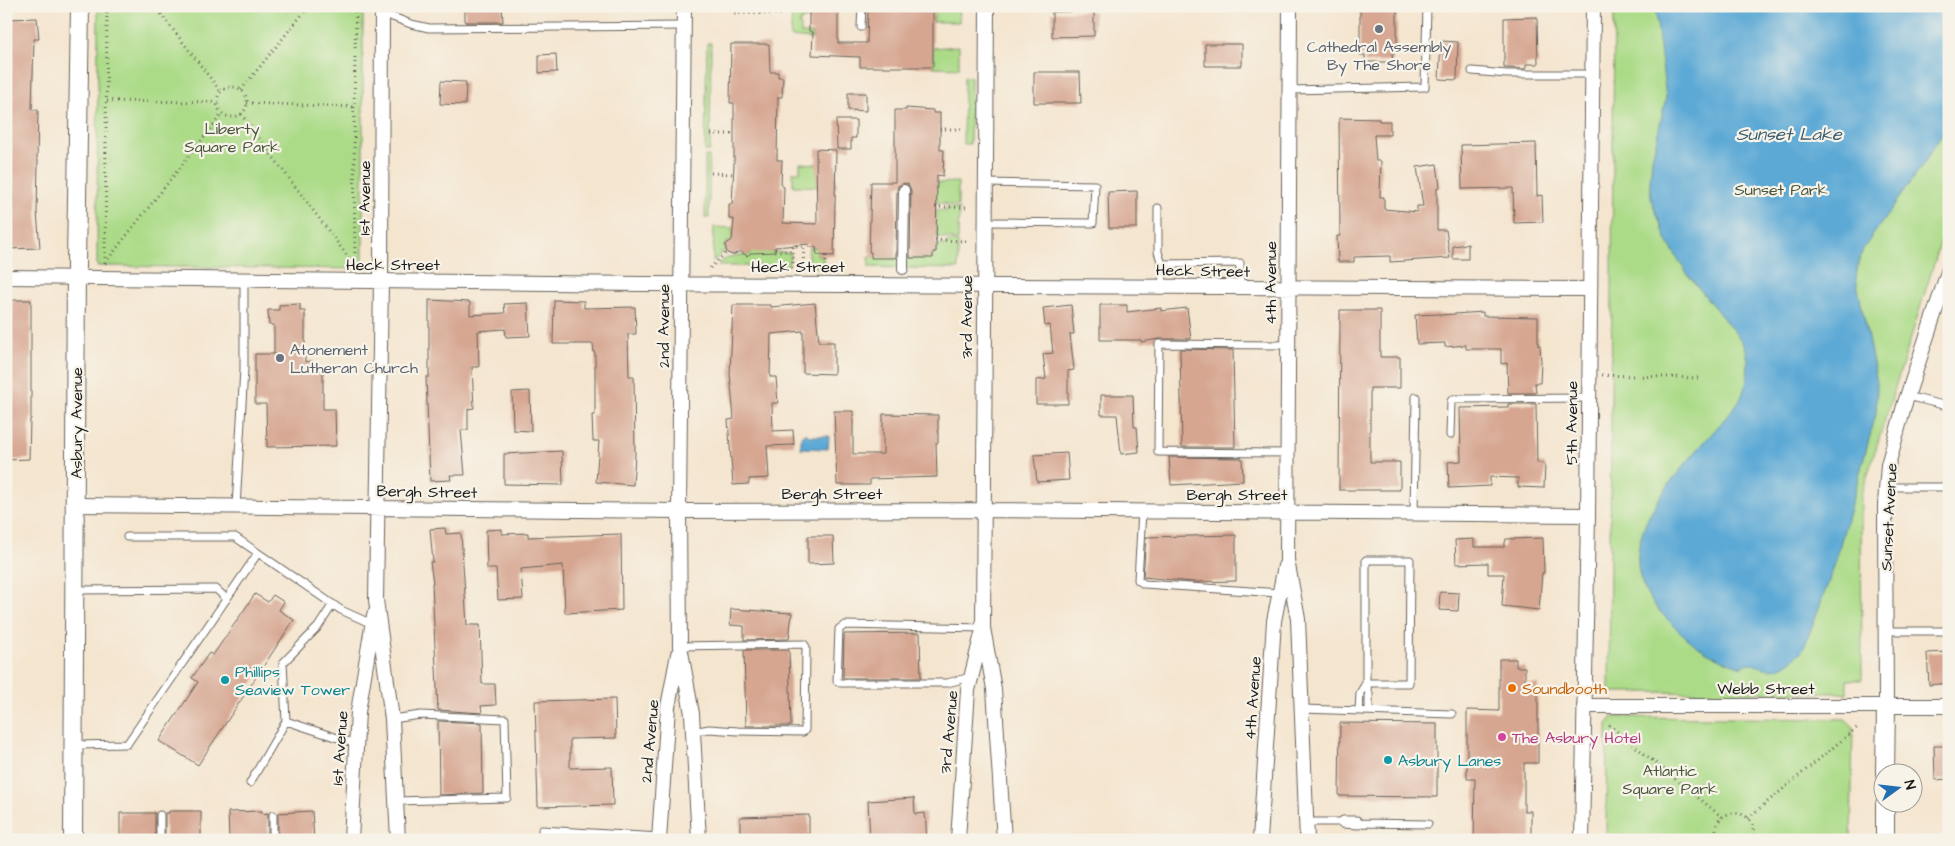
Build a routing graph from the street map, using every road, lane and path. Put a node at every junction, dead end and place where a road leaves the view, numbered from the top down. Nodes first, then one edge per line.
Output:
1 (80, 6) edge
2 (108, 6) edge
3 (155, 6) edge
4 (309, 6) edge
5 (356, 6) edge
6 (684, 6) edge
7 (728, 6) edge
8 (862, 6) edge
9 (986, 6) edge
10 (1290, 6) edge
11 (1427, 6) edge
12 (1592, 6) edge
13 (382, 10) edge
14 (784, 14) dead end
15 (684, 26) junction
16 (861, 27) dead end
17 (1472, 71) dead end
18 (1592, 74) junction
19 (241, 90) junction
20 (1289, 90) junction
21 (220, 92) junction
22 (107, 101) junction
23 (217, 102) junction
24 (247, 103) junction
25 (354, 107) junction
26 (222, 114) junction
27 (241, 114) junction
28 (940, 129) dead end
29 (961, 129) dead end
30 (711, 134) dead end
31 (734, 134) dead end
32 (711, 173) dead end
33 (734, 174) dead end
34 (985, 183) junction
35 (904, 190) dead end
36 (935, 207) dead end
37 (970, 207) dead end
38 (1158, 208) dead end
39 (985, 222) junction
40 (935, 240) dead end
41 (969, 241) dead end
42 (775, 250) dead end
43 (794, 251) junction
44 (727, 252) dead end
45 (826, 256) dead end
46 (105, 263) junction
47 (115, 263) dead end
48 (1162, 264) junction
49 (345, 265) dead end
50 (355, 265) junction
51 (710, 268) dead end
52 (793, 268) dead end
53 (803, 268) dead end
54 (903, 269) dead end
55 (1949, 269) edge
56 (827, 275) dead end
57 (6, 277) edge
58 (76, 278) junction
59 (244, 279) junction
60 (382, 282) junction
61 (681, 283) junction
62 (984, 285) junction
63 (1163, 287) junction
64 (1240, 288) junction
65 (1288, 288) junction
66 (1590, 289) junction
67 (1944, 301) edge
68 (1287, 345) junction
69 (1589, 374) junction
70 (1699, 378) dead end
71 (1907, 396) junction
72 (1416, 397) dead end
73 (1589, 398) junction
74 (1948, 406) edge
75 (1450, 435) dead end
76 (1287, 453) junction
77 (1886, 487) junction
78 (1949, 487) edge
79 (76, 505) junction
80 (236, 507) junction
81 (378, 508) junction
82 (982, 510) junction
83 (679, 511) junction
84 (1142, 511) junction
85 (1287, 512) junction
86 (1414, 513) junction
87 (1588, 515) junction
88 (127, 537) dead end
89 (258, 553) junction
90 (75, 590) junction
91 (1286, 593) junction
92 (226, 599) junction
93 (376, 600) junction
94 (333, 604) junction
95 (372, 624) junction
96 (983, 628) junction
97 (1886, 631) junction
98 (1949, 631) edge
99 (680, 646) junction
100 (971, 677) junction
101 (1366, 683) junction
102 (1886, 705) junction
103 (1584, 706) junction
104 (1949, 706) edge
105 (1302, 709) junction
106 (1359, 711) junction
107 (1369, 711) junction
108 (1452, 714) dead end
109 (392, 719) junction
110 (286, 721) junction
111 (1609, 725) dead end
112 (1859, 726) dead end
113 (693, 732) junction
114 (356, 744) junction
115 (74, 745) junction
116 (1885, 764) edge
117 (250, 783) dead end
118 (396, 801) junction
119 (1885, 814) edge
120 (160, 815) dead end
121 (273, 815) dead end
122 (1722, 817) junction
123 (1748, 818) junction
124 (1307, 822) junction
125 (1428, 824) dead end
126 (542, 830) dead end
127 (659, 839) edge
128 (73, 840) edge
129 (160, 840) edge
130 (273, 840) edge
131 (350, 840) edge
132 (398, 840) edge
133 (699, 840) edge
134 (958, 840) edge
135 (1004, 840) edge
136 (1260, 840) edge
137 (1308, 840) edge
138 (1582, 840) edge
139 (1717, 840) edge
140 (1752, 840) edge
141 (1885, 840) edge

1 - 58 street, Asbury Avenue
2 - 22 path
3 - 21 path
4 - 19 path
5 - 25 path
6 - 15 street, 2nd Avenue
7 - 14 path
8 - 16 lane
9 - 34 street, 3rd Avenue
10 - 20 street, 4th Avenue
11 - 20 lane
12 - 18 street, 5th Avenue
13 - 15 lane
13 - 60 street, 1st Avenue
15 - 61 street, 2nd Avenue
17 - 18 lane
18 - 66 street, 5th Avenue
19 - 21 path
19 - 24 path
20 - 65 street, 4th Avenue
21 - 23 path
22 - 23 path
22 - 46 path
23 - 26 path
24 - 25 path
24 - 27 path
25 - 50 path
26 - 27 path
26 - 46 path
27 - 50 path
28 - 29 path
30 - 31 path
32 - 33 path
34 - 39 street, 3rd Avenue
34 - 39 lane
35 - 54 street
36 - 37 path
38 - 48 lane
39 - 62 street, 3rd Avenue
40 - 41 path
42 - 43 path
43 - 52 path
43 - 53 path
44 - 51 path
45 - 56 path
46 - 47 path
48 - 63 lane
48 - 64 lane
49 - 50 path
55 - 67 street, Sunset Avenue
57 - 58 street, Heck Street
58 - 59 street, Heck Street
58 - 79 street, Asbury Avenue
59 - 60 street, Heck Street
59 - 80 lane
60 - 61 street, Heck Street
60 - 81 street, 1st Avenue
61 - 62 street, Heck Street
61 - 83 street, 2nd Avenue
62 - 63 street, Heck Street
62 - 82 street, 3rd Avenue
63 - 64 street, Heck Street
64 - 65 street, Heck Street
65 - 66 street, Heck Street
65 - 68 street, 4th Avenue
66 - 69 street, 5th Avenue
67 - 71 street, Sunset Avenue
68 - 76 street, 4th Avenue
68 - 76 lane
69 - 70 path
69 - 73 street, 5th Avenue
71 - 74 lane
71 - 77 street, Sunset Avenue
72 - 86 lane
73 - 75 lane
73 - 87 street, 5th Avenue
76 - 85 street, 4th Avenue
77 - 78 lane
77 - 97 street, Sunset Avenue
79 - 80 street, Bergh Street
79 - 90 street, Asbury Avenue
80 - 81 street, Bergh Street
81 - 83 street, Bergh Street
81 - 93 street, 1st Avenue
82 - 83 street, Bergh Street
82 - 84 street, Bergh Street
82 - 96 street, 3rd Avenue
83 - 99 street, 2nd Avenue
84 - 85 street, Bergh Street
84 - 91 lane
85 - 86 street, Bergh Street
85 - 91 street, 4th Avenue
86 - 87 street, Bergh Street
87 - 103 street, 5th Avenue
88 - 89 lane
89 - 92 lane
89 - 94 lane
90 - 92 lane
90 - 115 street, Asbury Avenue
91 - 105 street, 4th Avenue
91 - 136 street, 4th Avenue
92 - 115 lane
93 - 95 street, 1st Avenue
93 - 109 street, 1st Avenue
94 - 95 lane
94 - 110 lane
95 - 114 street, 1st Avenue
96 - 100 street, 3rd Avenue
96 - 100 lane
96 - 135 street, 3rd Avenue
97 - 98 lane
97 - 102 street, Sunset Avenue
99 - 113 street, 2nd Avenue
99 - 113 lane
99 - 127 street, 2nd Avenue
100 - 134 street, 3rd Avenue
101 - 101 lane
101 - 106 lane
101 - 107 lane
102 - 103 street, Webb Street
102 - 104 street, Webb Street
102 - 116 street, Sunset Avenue
103 - 138 street, 5th Avenue
105 - 106 lane
105 - 124 street, 4th Avenue
106 - 107 lane
107 - 108 lane
109 - 118 street, 1st Avenue
109 - 118 lane
110 - 114 lane
110 - 117 lane
111 - 122 path
112 - 123 path
113 - 133 street, 2nd Avenue
114 - 131 street, 1st Avenue
115 - 128 street, Asbury Avenue
118 - 132 street, 1st Avenue
119 - 141 street
120 - 129 lane
121 - 130 lane
122 - 123 path
122 - 139 path
123 - 140 path
124 - 125 lane
124 - 137 street, 4th Avenue
126 - 127 lane

